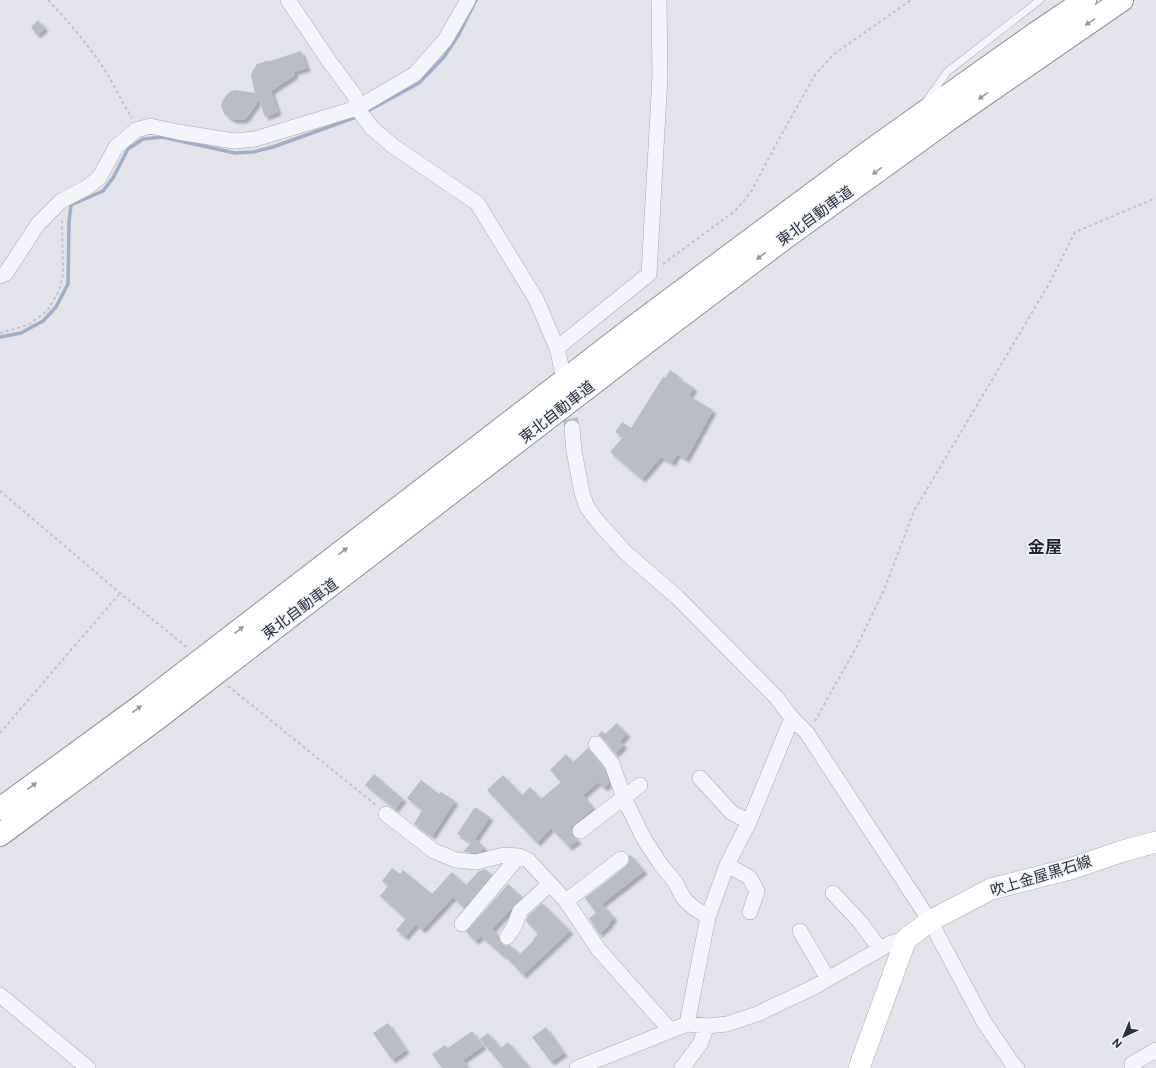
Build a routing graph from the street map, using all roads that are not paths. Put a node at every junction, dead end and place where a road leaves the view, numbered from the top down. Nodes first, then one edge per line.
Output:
1 (288, 0) edge
2 (468, 0) edge
3 (659, 0) edge
4 (1040, 0) edge
5 (1085, 0) edge
6 (1122, 0) edge
7 (360, 112) junction
8 (912, 121) junction
9 (0, 276) edge
10 (557, 348) junction
11 (562, 370) dead end
12 (572, 428) tunnel mouth
13 (792, 718) junction
14 (596, 744) dead end
15 (700, 778) dead end
16 (640, 785) dead end
17 (624, 798) junction
18 (0, 809) edge
19 (386, 814) road end
20 (749, 822) junction
21 (580, 832) dead end
22 (0, 835) edge
23 (1156, 842) edge
24 (519, 856) junction
25 (621, 859) dead end
26 (727, 865) junction
27 (550, 884) junction
28 (833, 893) dead end
29 (566, 901) junction
30 (750, 912) dead end
31 (708, 917) junction
32 (930, 922) junction
33 (462, 924) dead end
34 (800, 931) dead end
35 (507, 937) dead end
36 (906, 939) junction
37 (880, 949) junction
38 (828, 979) junction
39 (0, 995) edge
40 (687, 1024) junction
41 (707, 1026) junction
42 (670, 1030) junction
43 (1156, 1050) edge
44 (88, 1068) edge
45 (577, 1068) edge
46 (682, 1068) edge
47 (859, 1068) edge
48 (1017, 1068) edge
49 (1132, 1068) edge

1 - 7 street
2 - 7 street
3 - 10 street
4 - 8 lane
5 - 8 highway, 東北自動車道
6 -> 22 highway, 東北自動車道
7 - 9 street
7 - 10 street
18 -> 8 highway, 東北自動車道
10 - 11 street
12 - 13 street
13 - 20 street
13 - 32 street
14 - 17 street
15 - 20 street
16 - 17 street
17 - 21 street
17 - 31 street
19 - 24 street
20 - 26 street
23 - 32 main road, 吹上金屋黒石線
24 - 27 street
24 - 33 street
25 - 29 street
26 - 30 street
26 - 31 street
27 - 29 street
27 - 35 street
28 - 37 street
29 - 42 street
31 - 40 street
32 - 36 main road, 吹上金屋黒石線
32 - 48 street
34 - 38 street
36 - 37 street
36 - 47 main road
37 - 38 street
38 - 41 street
39 - 44 street
40 - 41 street
40 - 42 street
41 - 46 street
42 - 45 street
43 - 49 street

